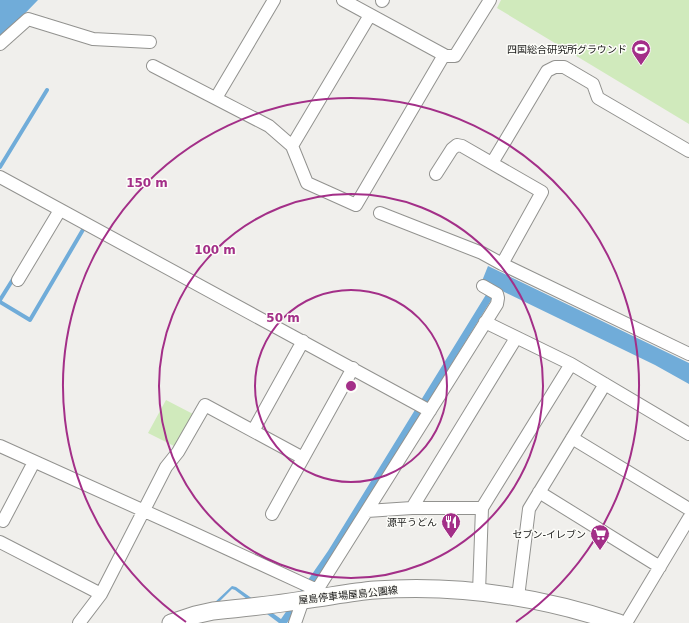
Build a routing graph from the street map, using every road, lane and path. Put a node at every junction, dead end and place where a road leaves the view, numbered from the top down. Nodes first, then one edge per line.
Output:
1 (274, 0) edge
2 (342, 0) edge
3 (490, 0) edge
4 (370, 15) junction
5 (150, 42) dead end
6 (0, 44) edge
7 (444, 55) junction
8 (153, 66) dead end
9 (216, 98) junction
10 (292, 146) junction
11 (689, 151) edge
12 (492, 162) junction
13 (436, 174) dead end
14 (0, 177) edge
15 (60, 210) junction
16 (380, 214) dead end
17 (502, 264) junction
18 (18, 280) dead end
19 (483, 286) dead end
20 (485, 322) junction
21 (516, 338) junction
22 (303, 341) junction
23 (689, 354) edge
24 (571, 364) junction
25 (353, 368) junction
26 (605, 384) junction
27 (424, 408) junction
28 (253, 431) junction
29 (689, 434) edge
30 (572, 438) junction
31 (0, 446) edge
32 (303, 458) junction
33 (34, 462) junction
34 (539, 492) junction
35 (412, 508) junction
36 (482, 508) junction
37 (689, 509) edge
38 (143, 510) junction
39 (367, 511) junction
40 (272, 514) dead end
41 (689, 518) edge
42 (3, 521) dead end
43 (0, 542) edge
44 (660, 566) junction
45 (478, 592) junction
46 (101, 594) junction
47 (312, 596) junction
48 (518, 597) junction
49 (79, 623) edge
50 (171, 623) edge
51 (295, 623) edge
52 (619, 623) edge
53 (626, 623) edge

1 - 9 street
2 - 4 street
3 - 7 street
4 - 7 street
4 - 10 street
5 - 6 street
7 - 10 street
8 - 9 street
9 - 10 street
11 - 12 street
12 - 13 street
12 - 17 street
14 - 15 street
15 - 18 street
15 - 22 street
16 - 17 street
17 - 23 street
19 - 20 street
20 - 21 street
20 - 27 street
21 - 24 street
21 - 35 street
22 - 25 street
22 - 28 street
24 - 26 street
24 - 36 street
25 - 27 street
25 - 32 street
26 - 29 street
26 - 30 street
27 - 39 street
28 - 32 street
28 - 38 street
30 - 34 street
30 - 37 street
31 - 33 street
32 - 40 street
33 - 38 street
33 - 42 street
34 - 44 street
34 - 48 street
35 - 36 street
35 - 39 street
36 - 45 street
38 - 46 street
38 - 47 street
39 - 47 street
41 - 44 street
43 - 46 street
44 - 53 street
45 - 47 main road, 屋島停車場屋島公園線
45 - 48 main road, 屋島停車場屋島公園線
46 - 49 street
47 - 50 main road, 屋島停車場屋島公園線
47 - 51 street
48 - 52 main road, 屋島停車場屋島公園線

